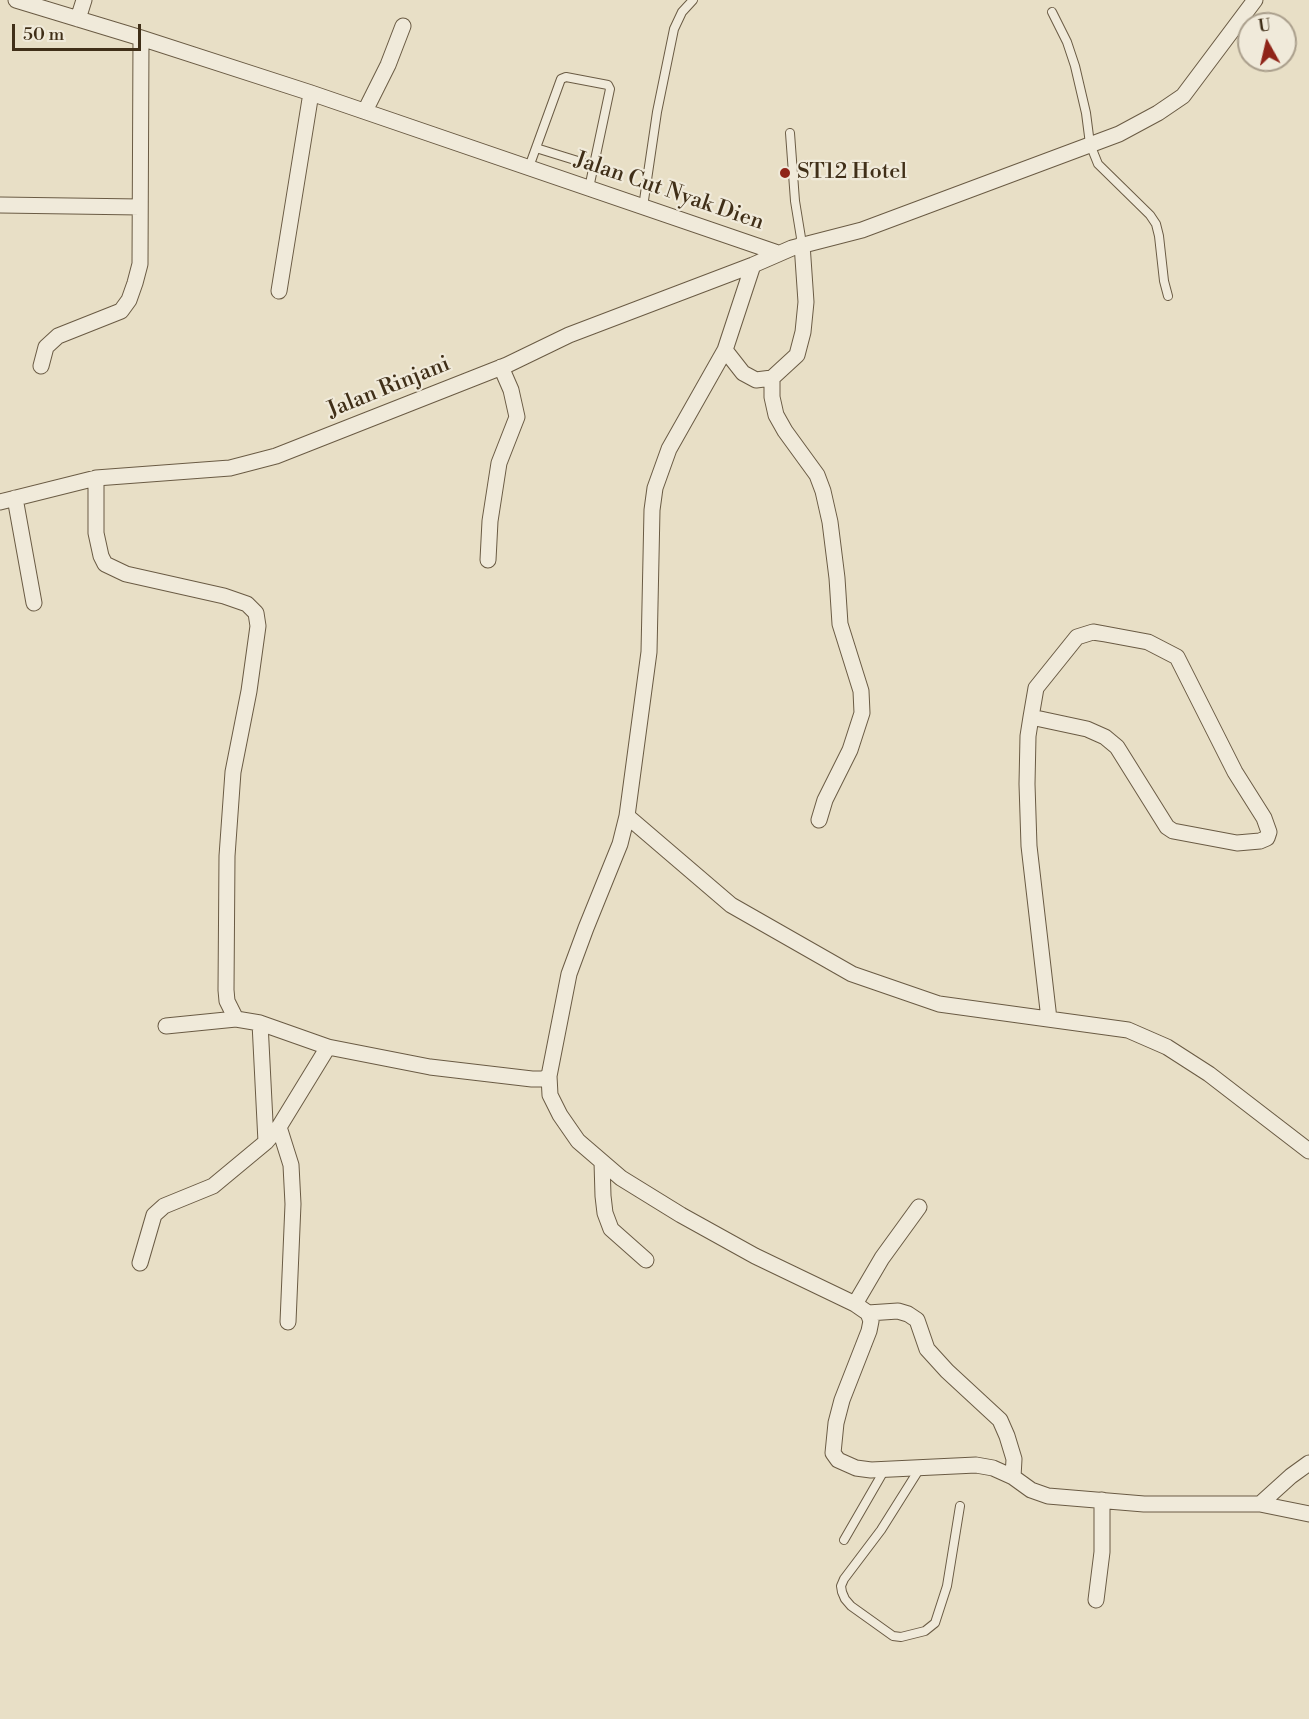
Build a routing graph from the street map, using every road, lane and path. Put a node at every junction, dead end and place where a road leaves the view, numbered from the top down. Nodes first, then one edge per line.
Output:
1 (84, 0) edge
2 (693, 0) edge
3 (1255, 0) edge
4 (25, 2) edge
5 (1052, 12) dead end
6 (78, 19) junction
7 (403, 26) dead end
8 (141, 38) junction
9 (311, 93) junction
10 (365, 111) junction
11 (790, 133) dead end
12 (1090, 144) junction
13 (536, 148) junction
14 (594, 166) junction
15 (529, 167) junction
16 (589, 188) junction
17 (0, 205) edge
18 (140, 207) junction
19 (643, 207) junction
20 (802, 244) junction
21 (778, 253) junction
22 (753, 265) junction
23 (279, 291) dead end
24 (1167, 296) dead end
25 (725, 350) junction
26 (41, 366) dead end
27 (501, 367) junction
28 (772, 378) junction
29 (96, 478) junction
30 (8, 500) edge
31 (488, 560) dead end
32 (34, 603) dead end
33 (1031, 717) junction
34 (627, 816) junction
35 (819, 820) dead end
36 (236, 1019) junction
37 (1049, 1019) junction
38 (260, 1023) junction
39 (166, 1026) dead end
40 (328, 1047) junction
41 (549, 1076) junction
42 (279, 1127) junction
43 (266, 1142) junction
44 (1309, 1151) edge
45 (602, 1162) junction
46 (919, 1207) dead end
47 (646, 1260) dead end
48 (140, 1263) dead end
49 (861, 1309) junction
50 (288, 1322) dead end
51 (1309, 1463) edge
52 (920, 1468) junction
53 (885, 1469) junction
54 (1012, 1477) junction
55 (1102, 1500) junction
56 (1260, 1504) junction
57 (960, 1506) dead end
58 (1309, 1514) edge
59 (844, 1540) dead end
60 (1096, 1600) dead end

1 - 6 street
2 - 19 lane
3 - 12 street, Jalan Cut Nyak Dien
4 - 6 street, Jalan Cut Nyak Dien
5 - 12 lane
6 - 8 street, Jalan Cut Nyak Dien
7 - 10 street
8 - 9 street, Jalan Cut Nyak Dien
8 - 18 street
9 - 10 street, Jalan Cut Nyak Dien
9 - 23 street
10 - 15 street, Jalan Cut Nyak Dien
11 - 20 lane
12 - 20 street, Jalan Cut Nyak Dien
12 - 24 lane
13 - 14 lane
13 - 14 lane
13 - 15 lane
14 - 16 lane
15 - 16 street, Jalan Cut Nyak Dien
16 - 19 street, Jalan Cut Nyak Dien
17 - 18 street
18 - 26 street
19 - 21 street, Jalan Cut Nyak Dien
20 - 21 street, Jalan Cut Nyak Dien
20 - 28 street
21 - 22 street, Jalan Rinjani
22 - 25 street
22 - 27 street, Jalan Rinjani
25 - 28 street
25 - 34 street
27 - 29 street, Jalan Rinjani
27 - 31 street
28 - 35 street
29 - 30 street, Jalan Rinjani
29 - 36 street
30 - 32 street
33 - 33 street
33 - 37 street
34 - 37 street
34 - 41 street
36 - 38 street
36 - 39 street
37 - 44 street
38 - 40 street
38 - 43 street
40 - 41 street
40 - 42 street
41 - 45 street
42 - 43 street
42 - 50 street
43 - 48 street
45 - 47 street
45 - 49 street
46 - 49 street
49 - 53 street
49 - 54 street
51 - 56 street
52 - 53 street
52 - 54 street
52 - 57 lane
53 - 59 lane
54 - 55 street
55 - 56 street
55 - 60 street
56 - 58 street

